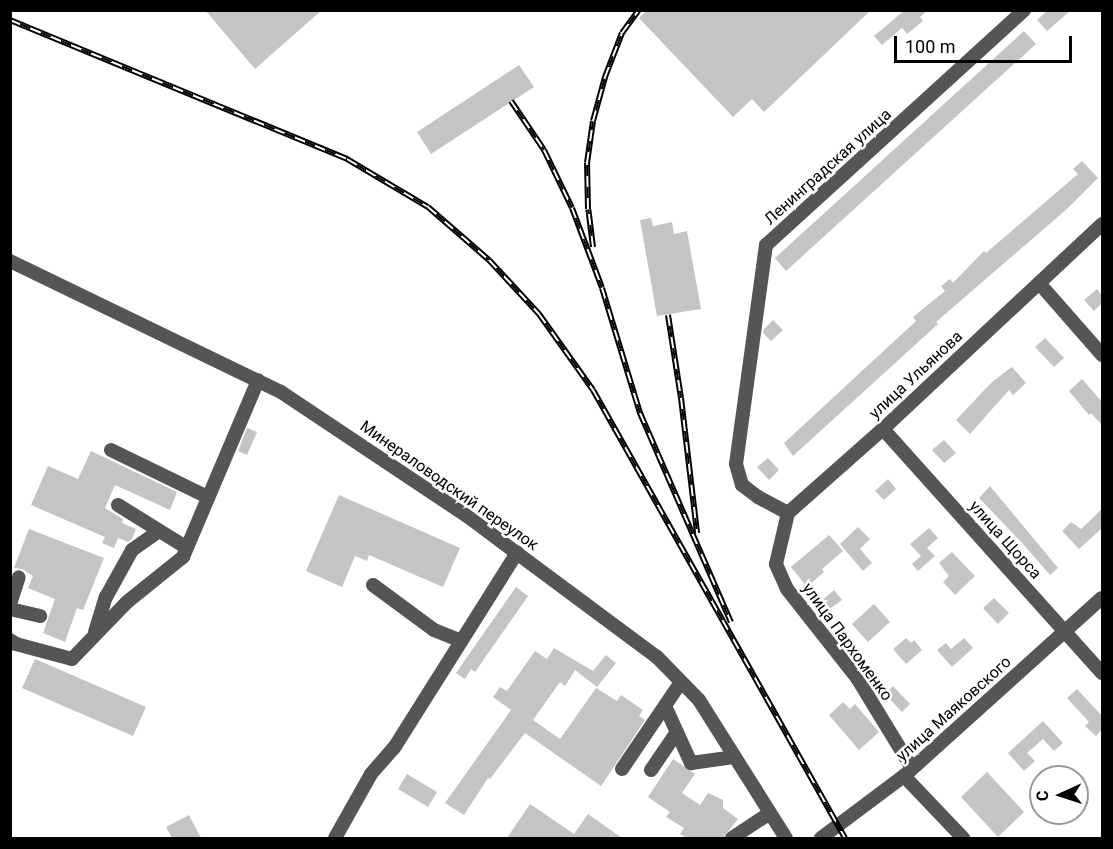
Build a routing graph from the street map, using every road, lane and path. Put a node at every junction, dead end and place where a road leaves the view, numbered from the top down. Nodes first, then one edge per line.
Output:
1 (1024, 10) edge
2 (1102, 224) edge
3 (10, 261) edge
4 (1039, 283) junction
5 (1102, 355) edge
6 (258, 380) junction
7 (883, 429) junction
8 (111, 450) dead end
9 (208, 497) junction
10 (117, 505) dead end
11 (788, 513) junction
12 (159, 531) junction
13 (187, 548) junction
14 (517, 553) junction
15 (19, 577) dead end
16 (373, 585) dead end
17 (106, 597) junction
18 (1102, 598) edge
19 (127, 602) junction
20 (10, 606) edge
21 (40, 616) dead end
22 (1065, 632) junction
23 (93, 638) junction
24 (10, 640) edge
25 (461, 641) junction
26 (1102, 673) edge
27 (681, 682) junction
28 (665, 706) junction
29 (677, 732) junction
30 (734, 757) junction
31 (622, 768) dead end
32 (651, 770) dead end
33 (908, 772) junction
34 (770, 813) junction
35 (335, 838) edge
36 (732, 838) edge
37 (786, 838) edge
38 (821, 838) edge
39 (963, 838) edge

1 - 11 street, Ленинградская улица
2 - 4 street, улица Ульянова
3 - 6 street, Минераловодский переулок
4 - 5 street
4 - 7 street, улица Ульянова
6 - 9 street
6 - 14 street, Минераловодский переулок
7 - 11 street, улица Ульянова
7 - 22 street, улица Щорса
8 - 9 street
9 - 13 street
10 - 12 street
11 - 33 street, улица Пархоменко
12 - 13 street
12 - 17 street
13 - 19 street
14 - 25 street
14 - 27 street, Минераловодский переулок
15 - 20 street
16 - 25 street
17 - 19 street
17 - 23 street
18 - 22 street, улица Маяковского
19 - 23 street
20 - 21 street
22 - 26 street, улица Щорса
22 - 33 street, улица Маяковского
23 - 24 street
25 - 35 street
27 - 28 street
27 - 30 street, Минераловодский переулок
28 - 29 street
28 - 31 street
29 - 30 street
29 - 32 street
30 - 34 street, Минераловодский переулок
33 - 38 street, улица Маяковского
33 - 39 street, улица Пархоменко
34 - 36 street
34 - 37 street, Минераловодский переулок

